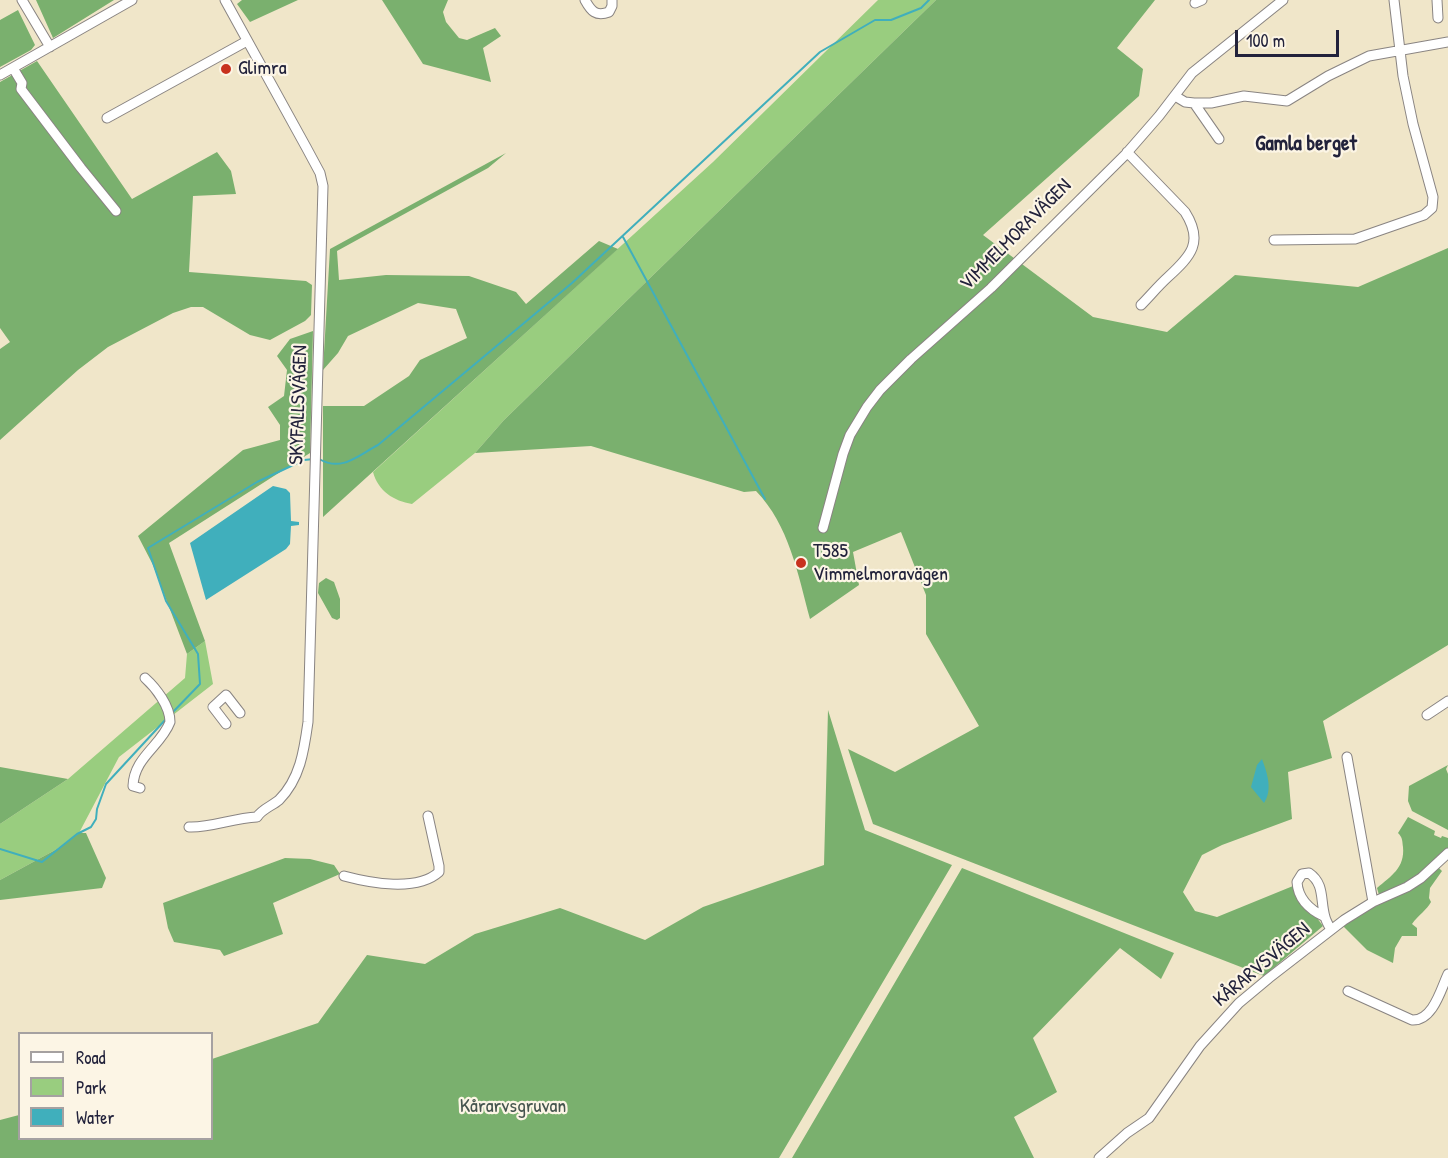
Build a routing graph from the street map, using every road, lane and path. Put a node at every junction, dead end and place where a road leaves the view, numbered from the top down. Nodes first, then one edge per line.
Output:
1 (22, 0) edge
2 (132, 0) edge
3 (225, 0) edge
4 (585, 0) edge
5 (612, 0) edge
6 (1283, 0) edge
7 (1394, 0) edge
8 (1437, 0) edge
9 (1438, 18) dead end
10 (247, 41) junction
11 (1448, 42) edge
12 (50, 47) junction
13 (1401, 51) junction
14 (13, 68) junction
15 (0, 75) edge
16 (1175, 96) junction
17 (1194, 103) junction
18 (107, 118) dead end
19 (1219, 139) dead end
20 (1127, 152) junction
21 (116, 211) dead end
22 (1274, 240) dead end
23 (1141, 305) dead end
24 (823, 528) dead end
25 (145, 678) dead end
26 (1448, 701) edge
27 (240, 713) dead end
28 (1427, 715) dead end
29 (226, 724) dead end
30 (1347, 758) dead end
31 (140, 788) dead end
32 (428, 816) dead end
33 (189, 827) dead end
34 (1448, 853) edge
35 (1437, 865) junction
36 (1448, 869) edge
37 (344, 876) dead end
38 (1373, 902) junction
39 (1325, 917) dead end
40 (1331, 930) junction
41 (1448, 974) edge
42 (1348, 991) dead end
43 (1099, 1158) edge

1 - 12 street
2 - 12 street
3 - 10 street, SKYFALLSVÄGEN
4 - 5 street
6 - 16 street, VIMMELMORAVÄGEN
7 - 13 street
8 - 9 street
10 - 18 street
10 - 33 street, SKYFALLSVÄGEN
11 - 13 street
12 - 14 street
13 - 17 street
13 - 22 street
14 - 15 street
14 - 21 street
16 - 17 street
16 - 20 street, VIMMELMORAVÄGEN
17 - 19 street
20 - 23 street
20 - 24 street, VIMMELMORAVÄGEN
25 - 31 street
26 - 28 street
27 - 29 street
30 - 38 street
32 - 37 street
34 - 35 street, KÅRARVSVÄGEN
35 - 36 street
35 - 38 street, KÅRARVSVÄGEN
38 - 40 street, KÅRARVSVÄGEN
39 - 40 street
40 - 43 street, KÅRARVSVÄGEN
41 - 42 street

